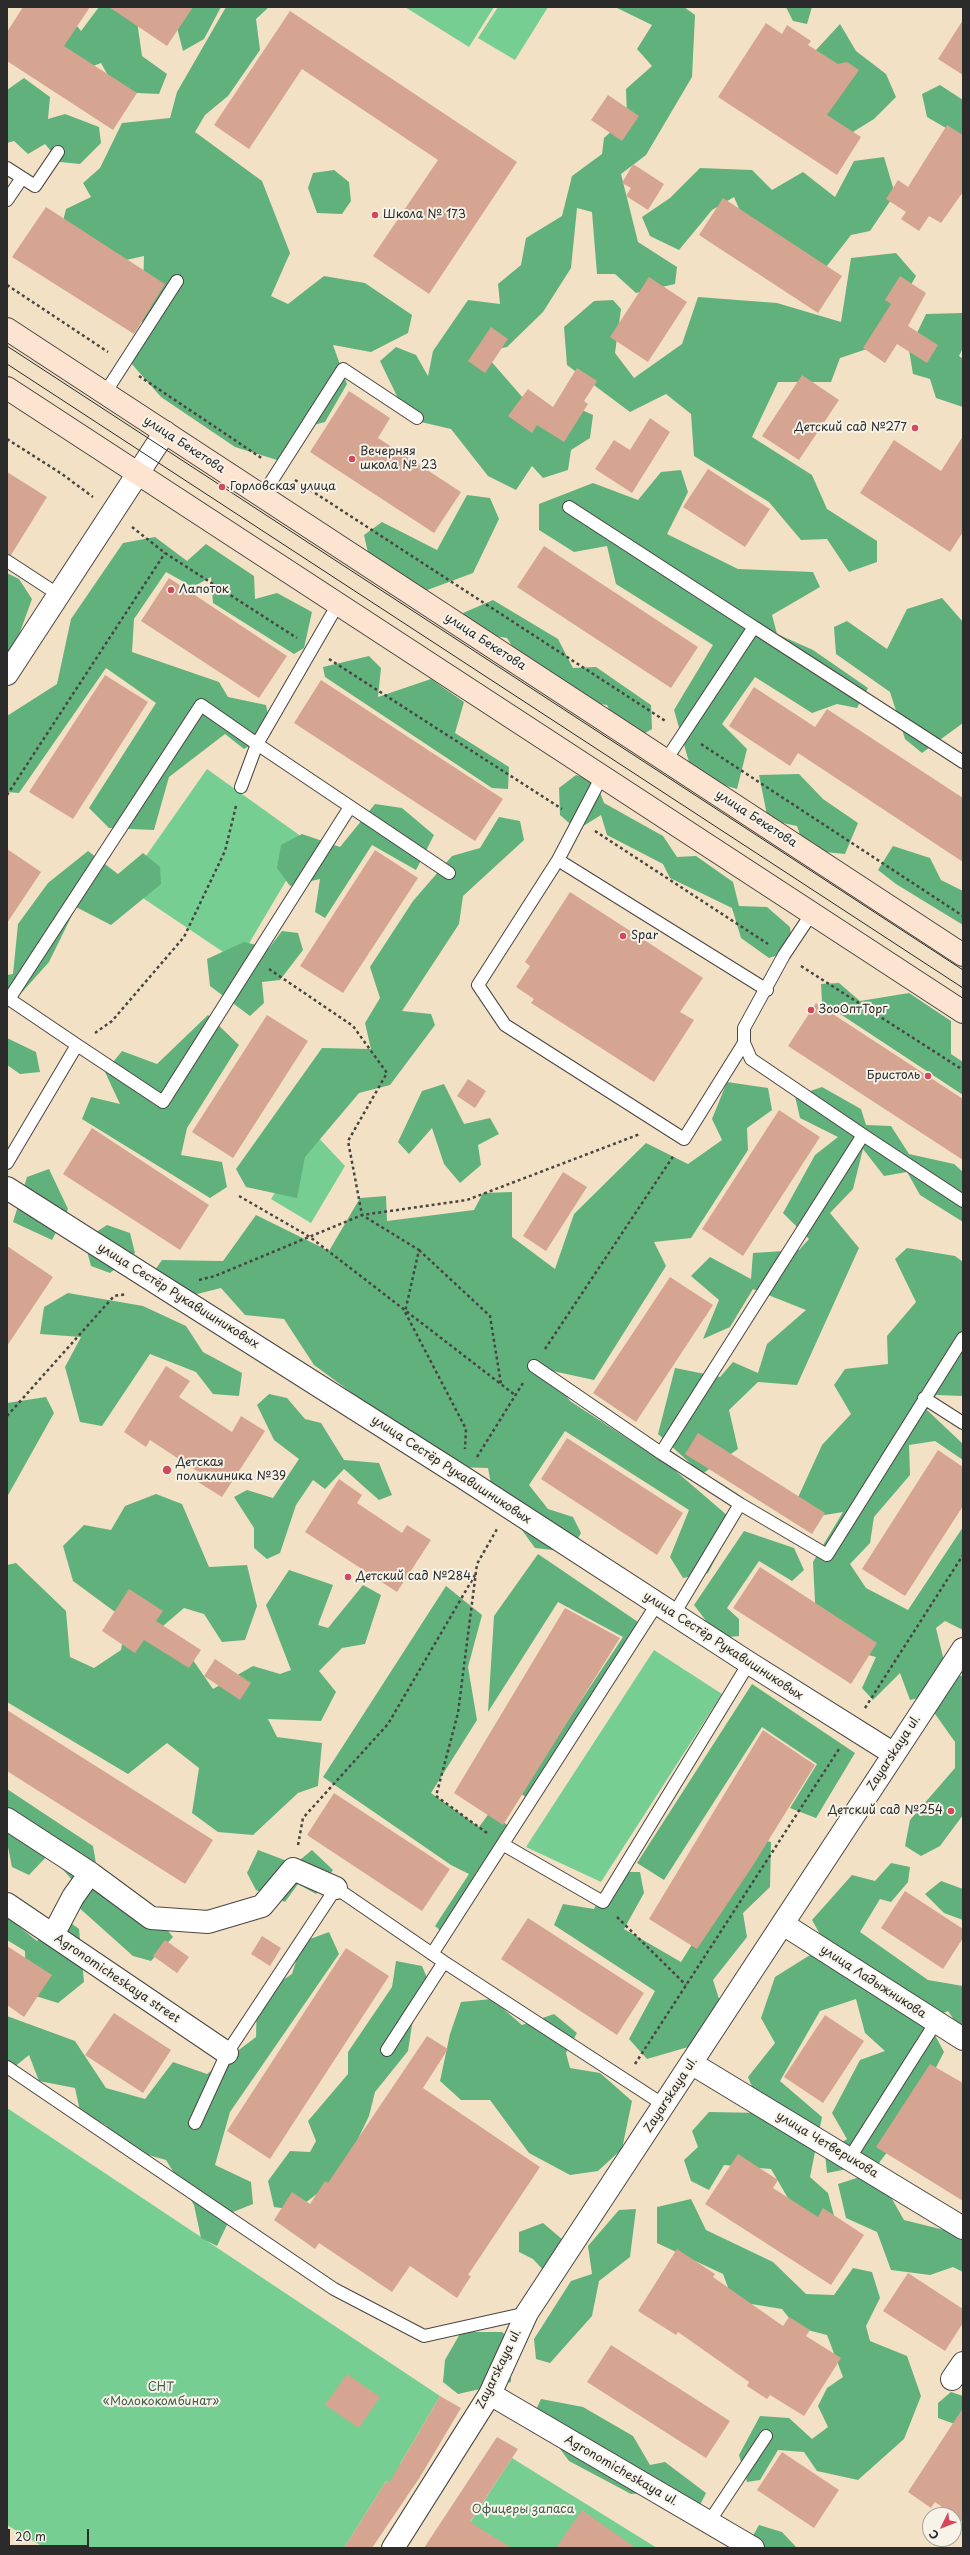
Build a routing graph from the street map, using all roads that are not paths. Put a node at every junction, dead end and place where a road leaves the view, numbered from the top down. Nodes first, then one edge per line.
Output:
1 (58, 152) dead end
2 (7, 168) edge
3 (22, 178) junction
4 (7, 200) edge
5 (177, 281) dead end
6 (7, 329) edge
7 (7, 388) edge
8 (105, 393) junction
9 (417, 418) dead end
10 (165, 432) junction
11 (138, 474) junction
12 (262, 496) junction
13 (570, 507) dead end
14 (7, 561) edge
15 (59, 595) junction
16 (338, 604) junction
17 (754, 627) junction
18 (7, 674) edge
19 (257, 744) junction
20 (666, 760) junction
21 (963, 762) edge
22 (602, 776) junction
23 (241, 786) road end
24 (350, 807) junction
25 (558, 860) junction
26 (449, 873) dead end
27 (812, 913) junction
28 (963, 954) edge
29 (766, 990) junction
30 (963, 1012) edge
31 (744, 1042) junction
32 (77, 1045) junction
33 (863, 1135) junction
34 (7, 1163) edge
35 (7, 1188) edge
36 (963, 1201) edge
37 (963, 1338) edge
38 (534, 1366) road end
39 (924, 1398) junction
40 (963, 1423) edge
41 (661, 1453) junction
42 (740, 1504) junction
43 (666, 1609) junction
44 (963, 1650) edge
45 (749, 1663) junction
46 (894, 1754) junction
47 (7, 1819) edge
48 (504, 1845) junction
49 (90, 1873) junction
50 (336, 1888) junction
51 (7, 1904) edge
52 (783, 1924) junction
53 (53, 1935) junction
54 (432, 1954) junction
55 (444, 1962) junction
56 (936, 2022) junction
57 (963, 2040) edge
58 (387, 2050) dead end
59 (227, 2053) junction
60 (691, 2063) junction
61 (7, 2067) edge
62 (664, 2105) junction
63 (195, 2123) dead end
64 (849, 2159) junction
65 (963, 2228) edge
66 (527, 2312) junction
67 (490, 2394) junction
68 (766, 2436) dead end
69 (709, 2522) junction
70 (393, 2548) edge
71 (753, 2548) edge

1 - 3 lane
2 - 3 lane
3 - 4 lane
5 - 8 lane
6 - 8 main road, улица Бекетова
7 - 11 main road
8 - 10 main road, улица Бекетова
9 - 12 lane
10 - 11 street
10 - 12 main road, улица Бекетова
11 - 15 street
11 - 16 main road
12 - 20 main road, улица Бекетова
13 - 17 lane
14 - 15 lane
15 - 18 street
16 - 19 lane
16 - 22 main road
17 - 20 lane
17 - 21 lane
19 - 23 lane
19 - 24 lane
19 - 32 lane
20 - 28 main road, улица Бекетова
22 - 25 lane
22 - 27 main road
24 - 26 lane
24 - 32 lane
25 - 29 lane
25 - 31 lane
27 - 29 lane
27 - 30 main road
29 - 31 lane
31 - 33 lane
32 - 34 lane
33 - 36 lane
33 - 41 lane
35 - 43 street, улица Сестёр Рукавишниковых
37 - 39 lane
38 - 41 lane
39 - 40 lane
39 - 42 lane
41 - 42 lane
42 - 43 lane
43 - 45 street, улица Сестёр Рукавишниковых
43 - 48 lane
44 - 46 street, Zayarskaya ul.
45 - 46 street, улица Сестёр Рукавишниковых
45 - 48 lane
46 - 52 street, Zayarskaya ul.
47 - 49 street
48 - 54 lane
49 - 50 street
49 - 53 street
50 - 54 lane
50 - 59 lane
51 - 53 street, Agronomicheskaya street
52 - 56 street, улица Ладыжникова
52 - 60 street, Zayarskaya ul.
53 - 59 street, Agronomicheskaya street
54 - 55 lane
55 - 58 lane
55 - 62 lane
56 - 57 street, улица Ладыжникова
56 - 64 lane
59 - 63 lane
60 - 62 street, Zayarskaya ul.
60 - 64 street, улица Четверикова
61 - 66 lane
62 - 66 street, Zayarskaya ul.
64 - 65 street, улица Четверикова
66 - 67 street, Zayarskaya ul.
67 - 69 street, Agronomicheskaya ul.
67 - 70 street, Zayarskaya ul.
68 - 69 lane
69 - 71 street, Agronomicheskaya ul.

